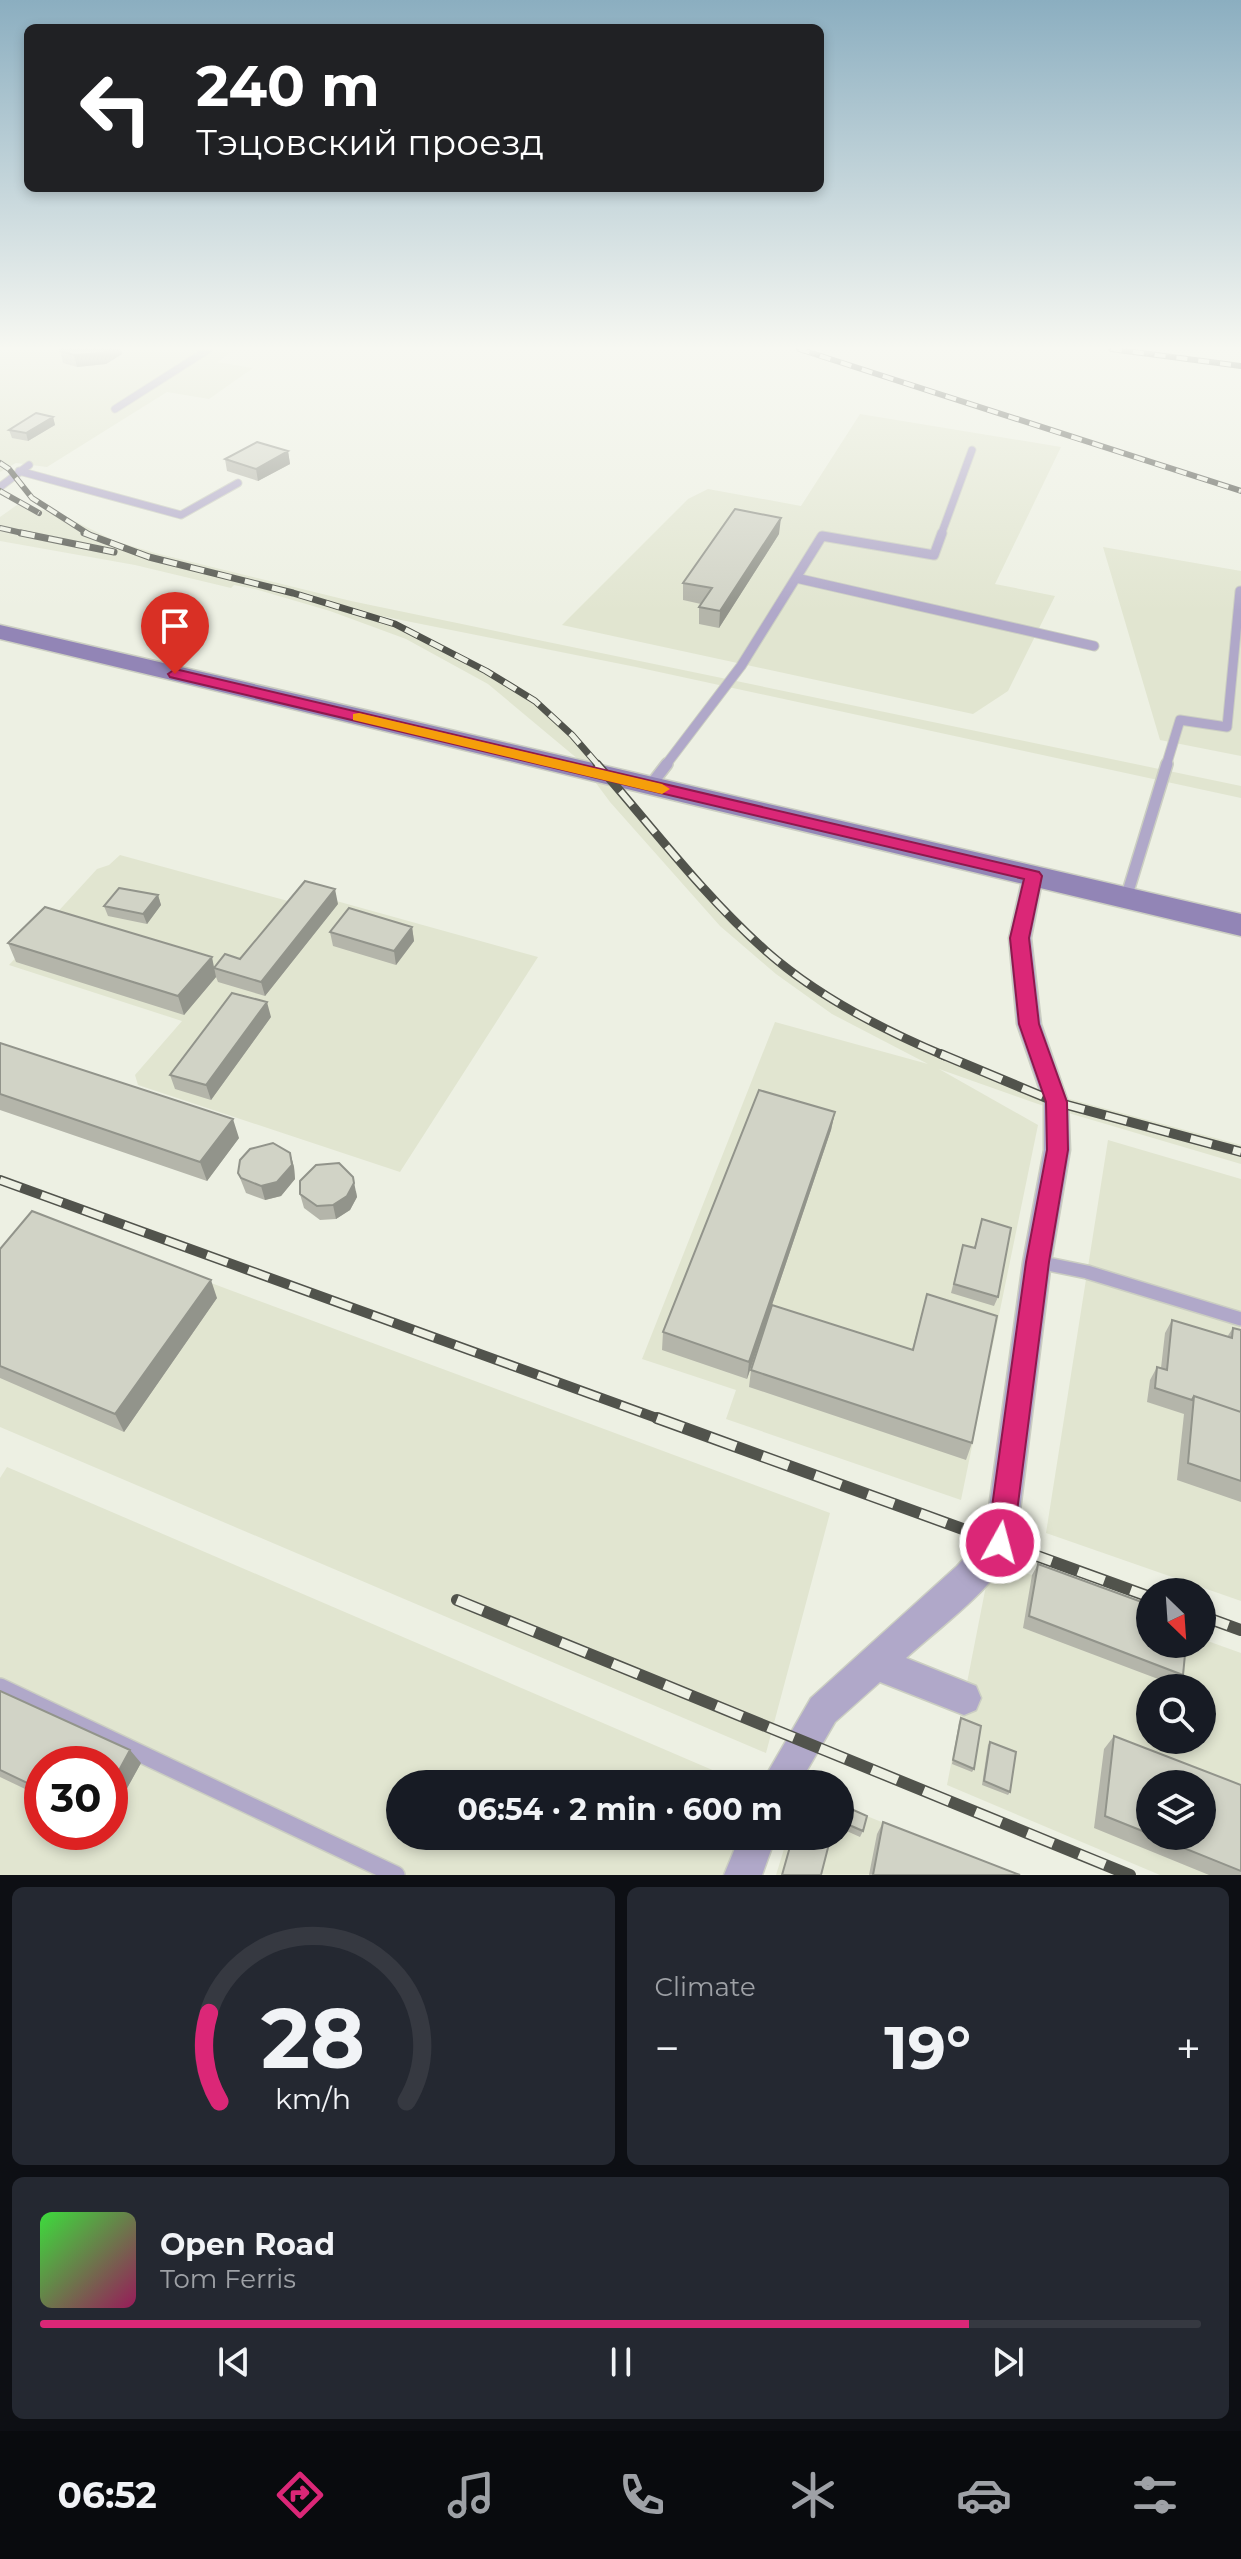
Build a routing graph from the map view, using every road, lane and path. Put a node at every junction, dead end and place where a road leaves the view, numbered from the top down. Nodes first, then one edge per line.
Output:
1 (972, 450) dead end
2 (29, 465) dead end
3 (19, 471) junction
4 (238, 483) dead end
5 (0, 487) edge
6 (796, 578) junction
7 (1240, 591) edge
8 (0, 632) edge
9 (1094, 646) dead end
10 (650, 786) junction
11 (1033, 876) junction
12 (1126, 898) junction
13 (1241, 925) edge
14 (1037, 1262) junction
15 (1241, 1319) edge
16 (876, 1663) junction
17 (0, 1687) edge
18 (964, 1698) dead end
19 (787, 1770) edge
20 (753, 1850) edge
21 (396, 1875) edge
22 (743, 1875) edge

1 - 6 lane
2 - 3 lane
3 - 4 lane
3 - 5 lane
6 - 9 lane
6 - 10 lane
7 - 12 lane
8 - 10 street
10 - 11 street
11 - 12 street
11 - 14 street
12 - 13 street
14 - 15 lane
14 - 16 street
16 - 18 street
16 - 19 street
17 - 21 lane
20 - 22 street

